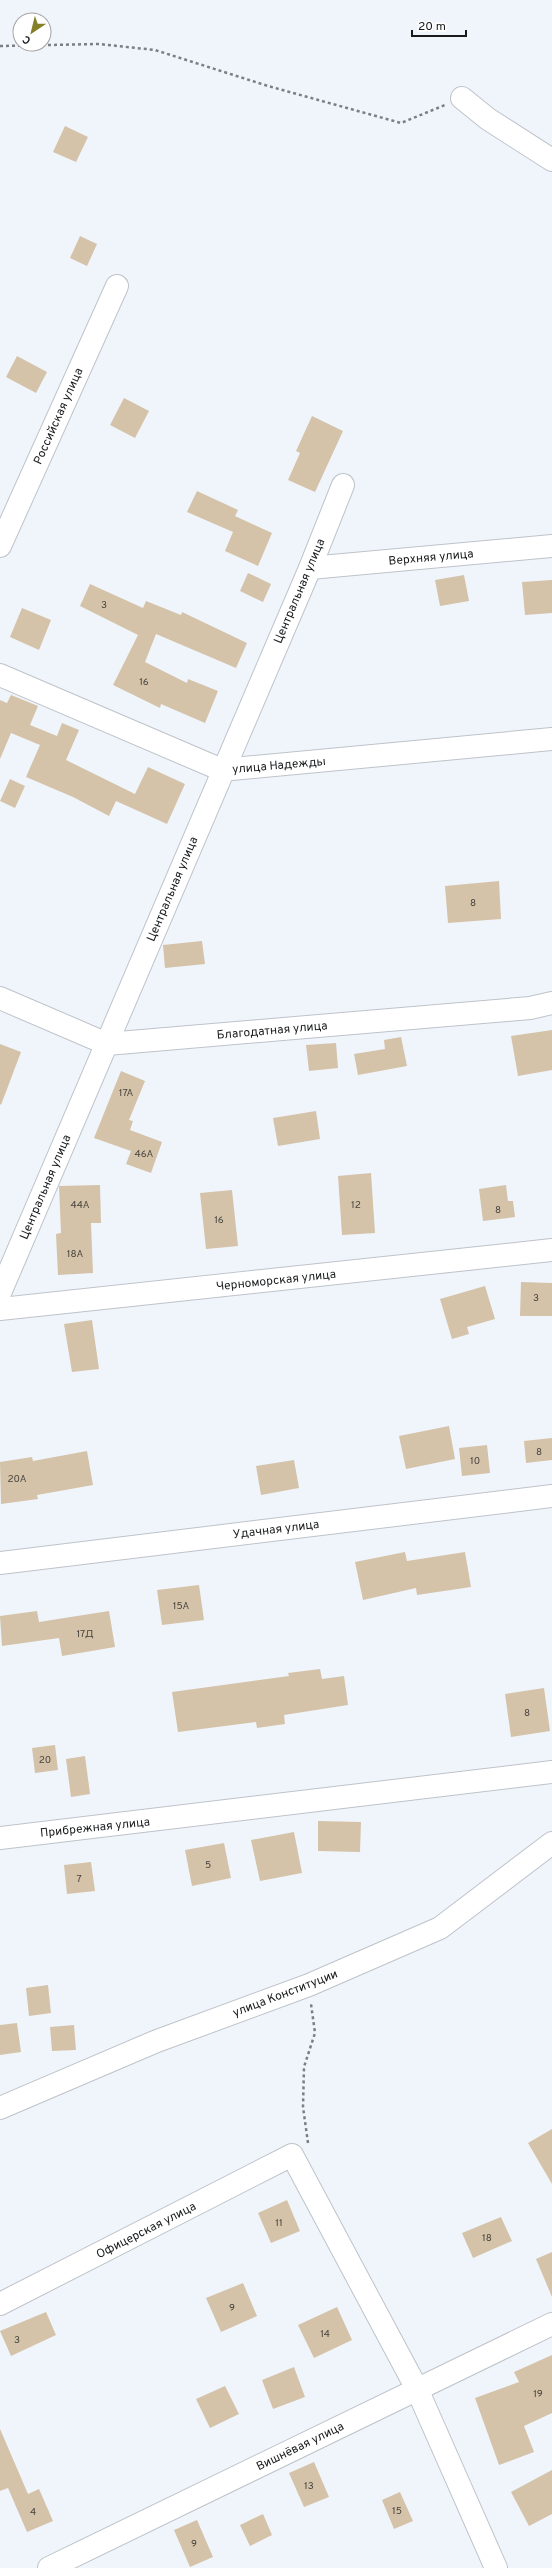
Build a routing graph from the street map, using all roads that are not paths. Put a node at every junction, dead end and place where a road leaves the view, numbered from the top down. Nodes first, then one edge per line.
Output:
1 (462, 98) road end
2 (552, 160) edge
3 (117, 286) dead end
4 (343, 485) dead end
5 (0, 546) edge
6 (552, 546) edge
7 (310, 568) junction
8 (0, 675) edge
9 (552, 739) edge
10 (222, 770) junction
11 (0, 998) edge
12 (552, 1003) edge
13 (107, 1044) junction
14 (552, 1250) edge
15 (0, 1293) edge
16 (0, 1310) edge
17 (552, 1496) edge
18 (0, 1563) edge
19 (552, 1772) edge
20 (0, 1838) edge
21 (552, 1843) edge
22 (0, 2108) edge
23 (0, 2304) edge
24 (552, 2324) edge
25 (417, 2390) junction
26 (48, 2568) edge
27 (496, 2568) edge

1 - 2 street
3 - 5 street, Российская улица
4 - 7 street, Центральная улица
6 - 7 street, Верхняя улица
7 - 10 street, Центральная улица
8 - 10 street, улица Надежды
9 - 10 street, улица Надежды
10 - 13 street, Центральная улица
11 - 13 street, Благодатная улица
12 - 13 street, Благодатная улица
13 - 15 street, Центральная улица
14 - 16 street, Черноморская улица
17 - 18 street, Удачная улица
19 - 20 street, Прибрежная улица
21 - 22 street, улица Конституции
23 - 25 street, Офицерская улица
24 - 25 street, Вишнёвая улица
25 - 26 street, Вишнёвая улица
25 - 27 street

